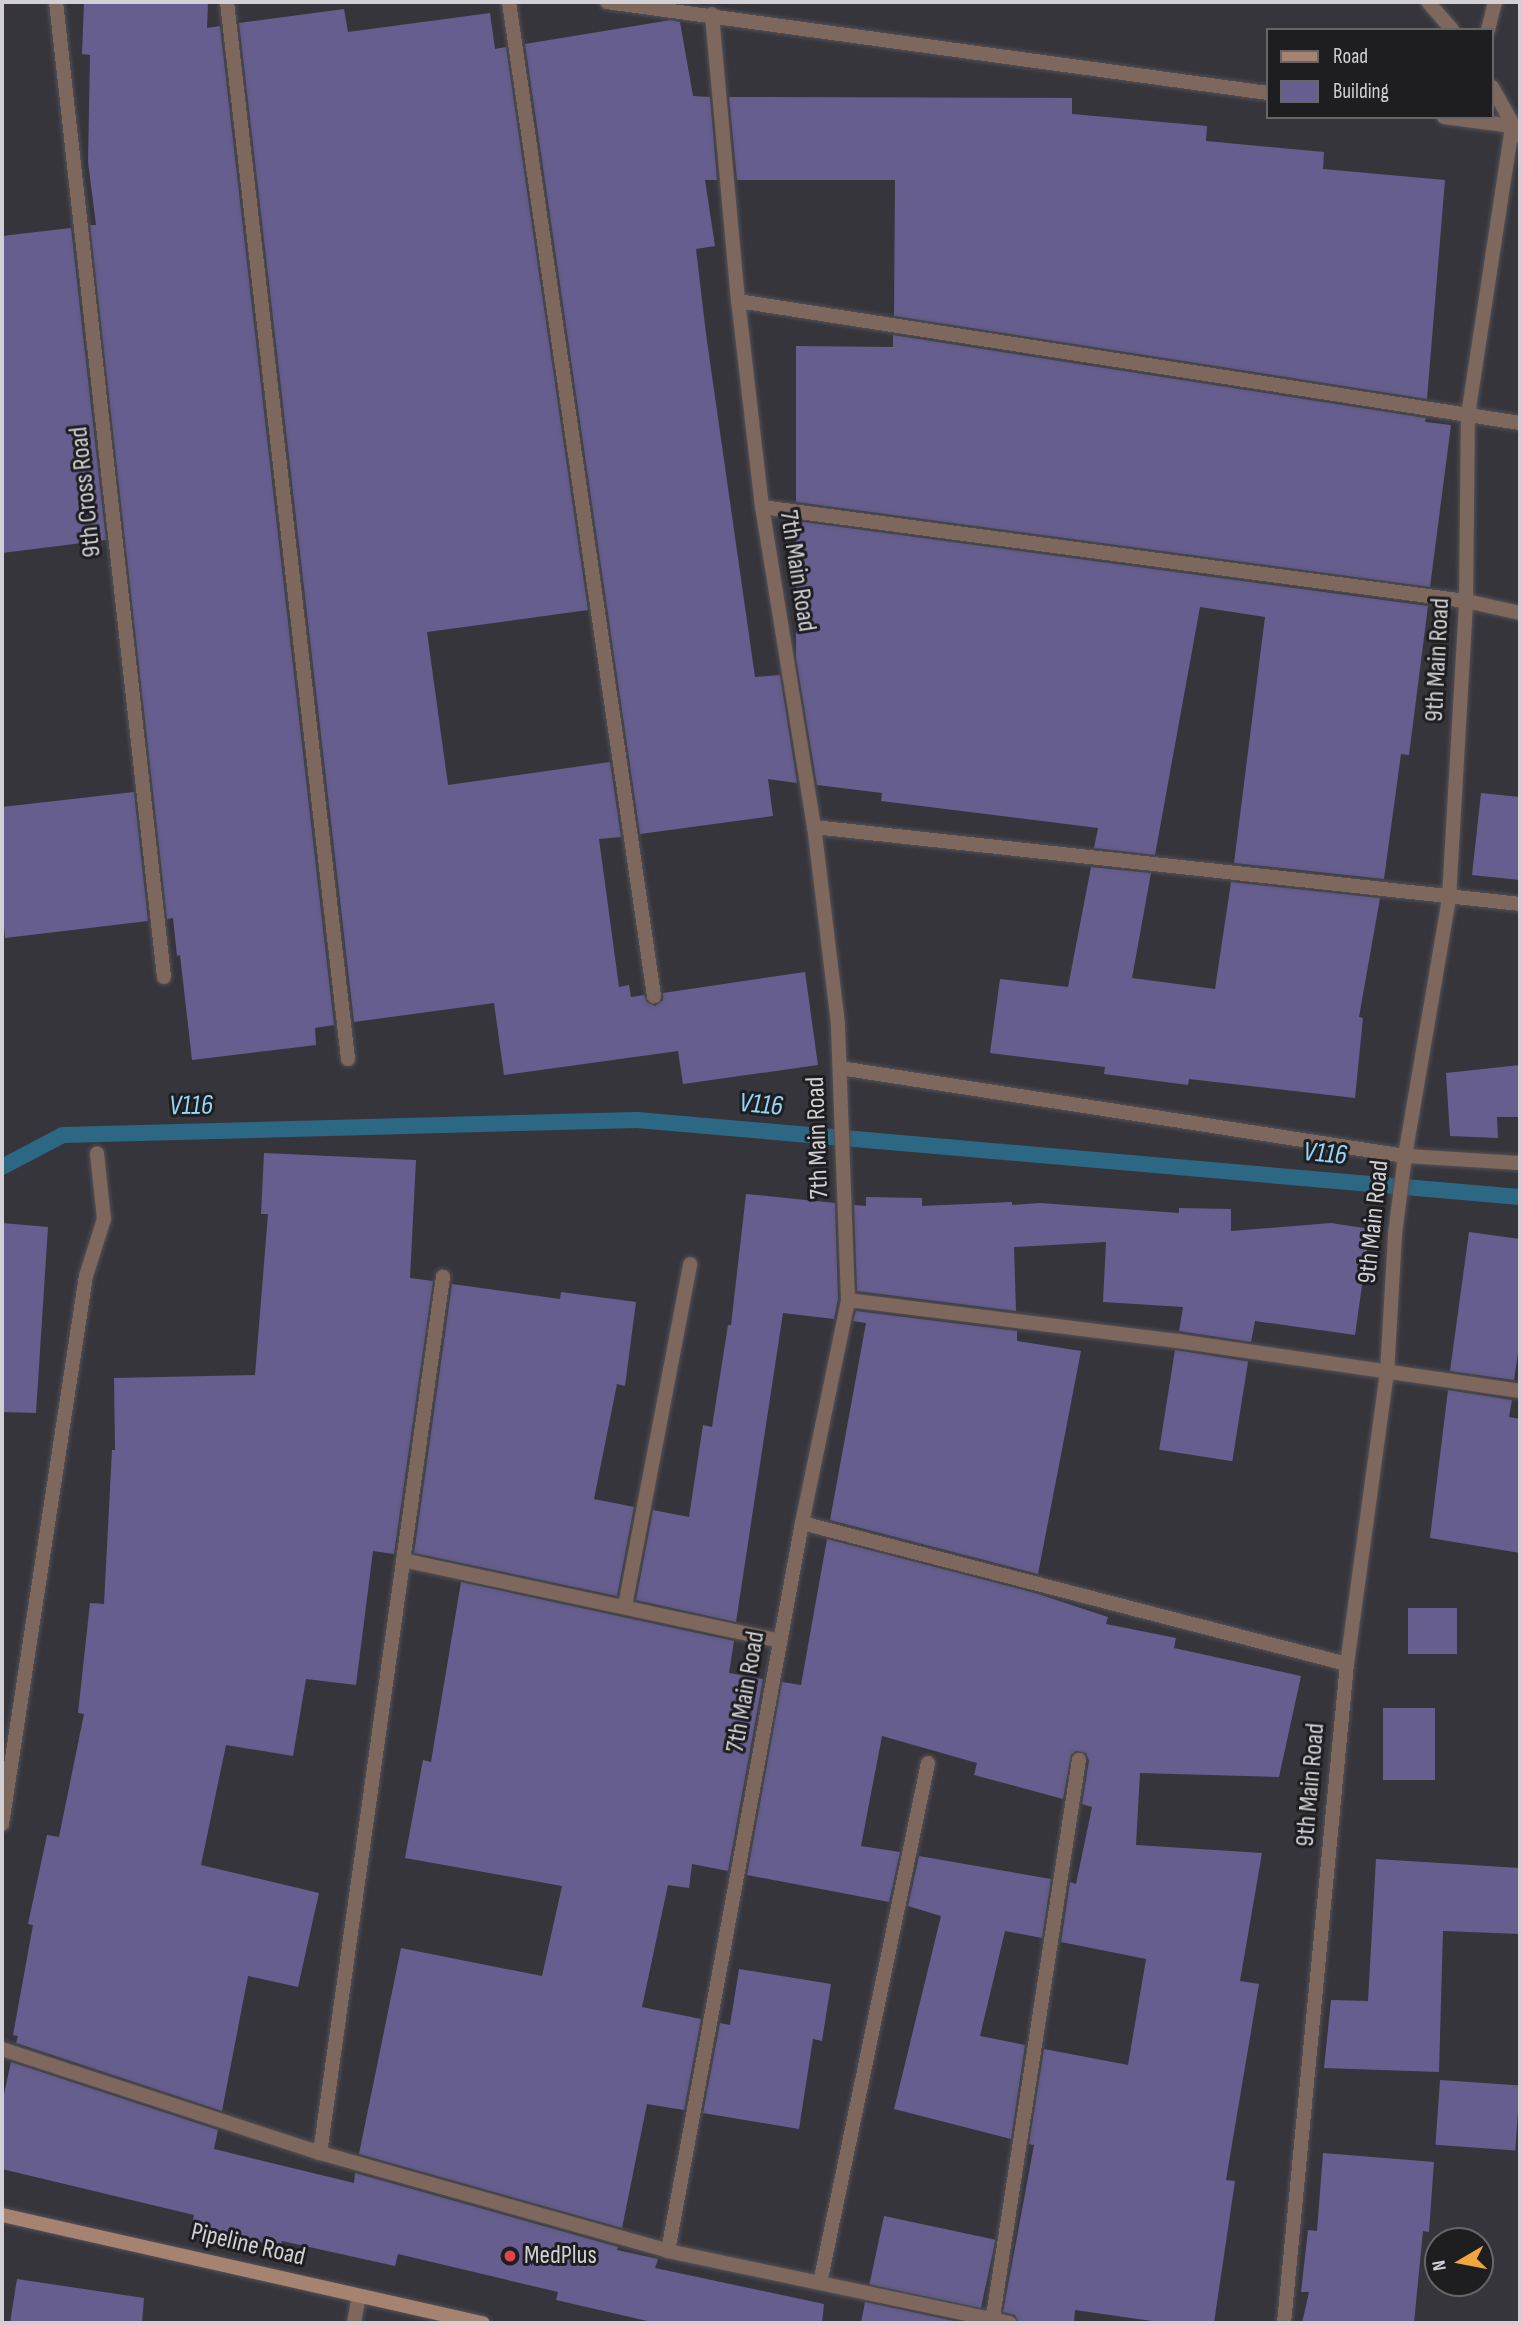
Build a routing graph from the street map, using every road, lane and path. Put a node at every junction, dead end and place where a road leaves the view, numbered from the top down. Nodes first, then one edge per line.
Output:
1 (56, 2) edge
2 (227, 2) edge
3 (509, 2) edge
4 (607, 2) edge
5 (1428, 2) edge
6 (1495, 2) edge
7 (649, 6) edge
8 (712, 14) junction
9 (1450, 28) edge
10 (1488, 28) edge
11 (1494, 90) edge
12 (1266, 93) edge
13 (1455, 119) edge
14 (1517, 130) edge
15 (738, 301) junction
16 (1468, 415) junction
17 (1520, 423) edge
18 (762, 507) junction
19 (1466, 601) junction
20 (1520, 613) edge
21 (814, 827) junction
22 (1449, 898) junction
23 (1520, 904) edge
24 (164, 977) dead end
25 (654, 996) dead end
26 (348, 1059) dead end
27 (840, 1069) junction
28 (97, 1153) dead end
29 (1404, 1158) junction
30 (1520, 1163) edge
31 (690, 1264) dead end
32 (443, 1277) dead end
33 (848, 1300) junction
34 (1387, 1373) junction
35 (1520, 1391) edge
36 (802, 1523) junction
37 (403, 1560) junction
38 (625, 1606) junction
39 (780, 1640) junction
40 (1347, 1664) junction
41 (1079, 1760) dead end
42 (928, 1763) dead end
43 (2, 1824) edge
44 (2, 2049) edge
45 (320, 2153) junction
46 (2, 2215) edge
47 (668, 2251) junction
48 (820, 2283) junction
49 (359, 2296) junction
50 (992, 2322) edge
51 (354, 2323) edge
52 (483, 2323) edge
53 (1009, 2323) edge
54 (1284, 2323) edge

1 - 24 street, 9th Cross Road
2 - 26 street
3 - 25 street
4 - 7 street
5 - 9 street
6 - 10 street
7 - 8 street
8 - 12 street
8 - 15 street, 7th Main Road
11 - 14 street
13 - 14 street
14 - 16 street, 9th Main Road
15 - 16 street
15 - 18 street, 7th Main Road
16 - 17 street
16 - 19 street, 9th Main Road
18 - 19 street
18 - 21 street, 7th Main Road
19 - 20 street
19 - 22 street, 9th Main Road
21 - 22 street
21 - 27 street, 7th Main Road
22 - 23 street
22 - 29 street, 9th Main Road
27 - 29 street
27 - 33 street, 7th Main Road
28 - 43 street
29 - 30 street
29 - 34 street, 9th Main Road
31 - 38 street
32 - 37 street
33 - 34 street
33 - 36 street, 7th Main Road
34 - 35 street
34 - 40 street, 9th Main Road
36 - 39 street, 7th Main Road
36 - 40 street
37 - 38 street
37 - 45 street
38 - 39 street
39 - 47 street, 7th Main Road
40 - 54 street, 9th Main Road
41 - 50 street
42 - 48 street
44 - 45 street
45 - 47 street
46 - 49 main road, Pipeline Road
47 - 48 street
48 - 50 street
49 - 51 street
49 - 52 main road, Pipeline Road
50 - 53 street

